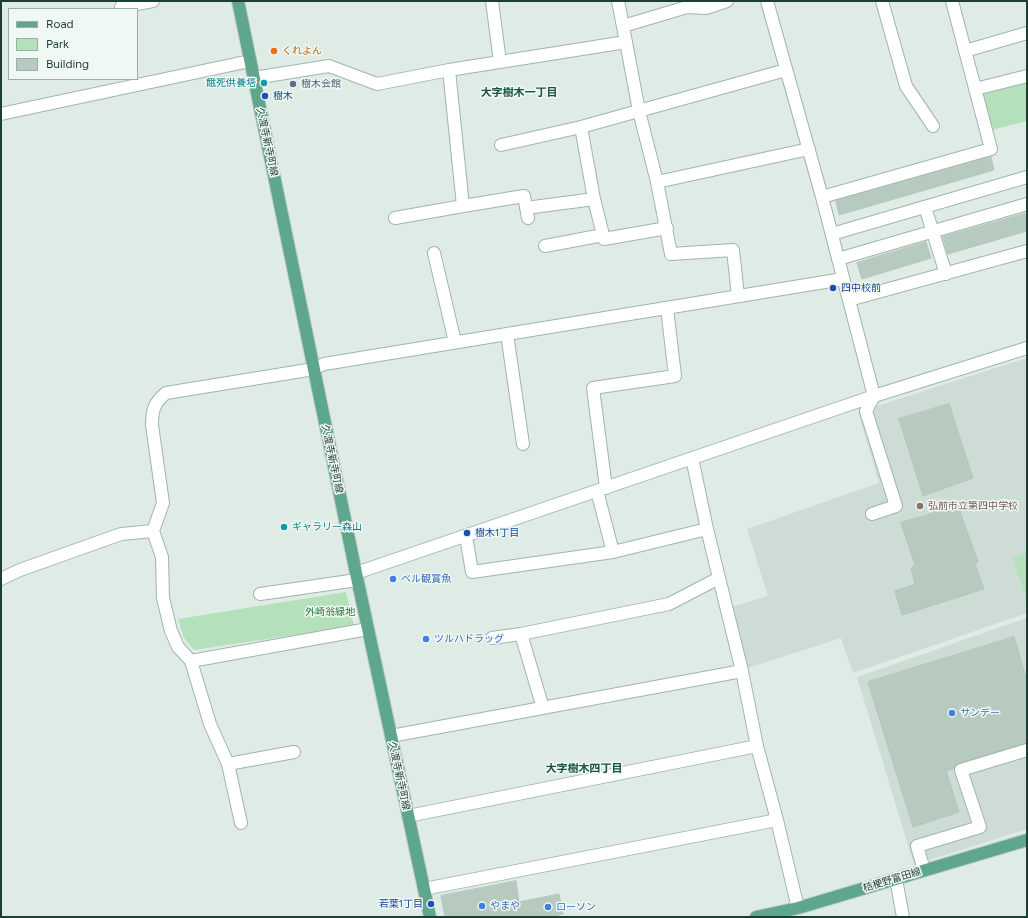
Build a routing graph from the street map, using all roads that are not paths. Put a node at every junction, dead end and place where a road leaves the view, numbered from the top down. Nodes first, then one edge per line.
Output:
1 (153, 1) edge
2 (238, 1) edge
3 (492, 1) edge
4 (618, 1) edge
5 (727, 1) edge
6 (767, 1) edge
7 (882, 1) edge
8 (952, 1) edge
9 (121, 8) dead end
10 (624, 26) junction
11 (1027, 33) edge
12 (626, 42) junction
13 (965, 50) junction
14 (250, 61) junction
15 (500, 62) junction
16 (448, 70) junction
17 (786, 70) junction
18 (1027, 76) edge
19 (254, 78) junction
20 (975, 89) junction
21 (639, 112) junction
22 (1, 114) edge
23 (933, 126) dead end
24 (580, 127) junction
25 (501, 145) dead end
26 (809, 149) junction
27 (1027, 177) edge
28 (658, 182) junction
29 (822, 197) junction
30 (594, 199) junction
31 (1027, 204) edge
32 (463, 206) junction
33 (925, 207) junction
34 (395, 218) dead end
35 (667, 228) junction
36 (933, 231) junction
37 (832, 234) junction
38 (603, 235) junction
39 (545, 246) dead end
40 (1027, 251) edge
41 (434, 253) dead end
42 (838, 259) junction
43 (946, 274) junction
44 (843, 279) junction
45 (738, 296) junction
46 (849, 300) junction
47 (667, 308) junction
48 (507, 334) junction
49 (455, 342) junction
50 (1027, 348) edge
51 (314, 369) junction
52 (874, 396) junction
53 (523, 444) dead end
54 (692, 458) junction
55 (602, 489) junction
56 (872, 514) dead end
57 (707, 529) junction
58 (153, 531) junction
59 (466, 536) junction
60 (613, 552) junction
61 (356, 577) junction
62 (719, 578) junction
63 (1, 579) edge
64 (260, 594) dead end
65 (368, 629) junction
66 (521, 634) junction
67 (492, 638) dead end
68 (191, 661) junction
69 (742, 671) junction
70 (543, 708) junction
71 (391, 736) junction
72 (757, 746) junction
73 (1027, 750) edge
74 (294, 752) dead end
75 (228, 764) junction
76 (408, 816) junction
77 (777, 820) junction
78 (241, 823) dead end
79 (1027, 840) edge
80 (924, 870) junction
81 (896, 879) junction
82 (424, 889) junction
83 (798, 908) junction
84 (784, 914) edge
85 (430, 917) edge
86 (756, 917) edge
87 (903, 917) edge

1 - 9 street
2 - 14 main road, 久渡寺新寺町線
3 - 15 street
4 - 10 street
5 - 10 street
6 - 17 street
7 - 23 street
8 - 13 street
10 - 12 street
11 - 13 street
12 - 15 street
12 - 21 street
13 - 20 street
14 - 19 main road, 久渡寺新寺町線
14 - 22 street
15 - 16 street
16 - 19 street
16 - 32 street
17 - 21 street
17 - 26 street
18 - 20 street
19 - 51 main road, 久渡寺新寺町線
20 - 29 street
21 - 24 street
21 - 28 street
24 - 25 street
24 - 30 street
26 - 28 street
26 - 29 street
27 - 33 street
28 - 35 street
29 - 37 street
30 - 32 street
30 - 38 street
31 - 36 street
32 - 34 street
33 - 36 street
33 - 37 street
35 - 38 street
35 - 45 street
36 - 42 street
36 - 43 street
37 - 42 street
38 - 39 street
40 - 43 street
41 - 49 street
42 - 44 street
43 - 46 street
44 - 45 street
44 - 46 street
45 - 47 street
46 - 52 street
47 - 48 street
47 - 55 street
48 - 49 street
48 - 53 street
49 - 51 street
50 - 52 street
51 - 58 street
51 - 61 main road, 久渡寺新寺町線
52 - 54 street
52 - 56 street
54 - 55 street
54 - 57 street
55 - 59 street
55 - 60 street
57 - 60 street
57 - 62 street
58 - 63 street
58 - 68 street
59 - 60 street
59 - 61 street
61 - 64 street
61 - 65 main road, 久渡寺新寺町線
62 - 66 street
62 - 69 street
65 - 68 street
65 - 71 main road, 久渡寺新寺町線
66 - 67 street
66 - 70 street
68 - 75 street
69 - 70 street
69 - 72 street
70 - 71 street
71 - 76 main road, 久渡寺新寺町線
72 - 76 street
72 - 77 street
73 - 80 street
74 - 75 street
75 - 78 street
76 - 82 main road, 久渡寺新寺町線
77 - 82 street
77 - 83 street
79 - 80 main road, 桔梗野富田線
80 - 81 main road, 桔梗野富田線
81 - 83 main road, 桔梗野富田線
81 - 87 street
82 - 85 main road, 久渡寺新寺町線
83 - 84 main road, 桔梗野富田線
84 - 86 main road, 桔梗野富田線

